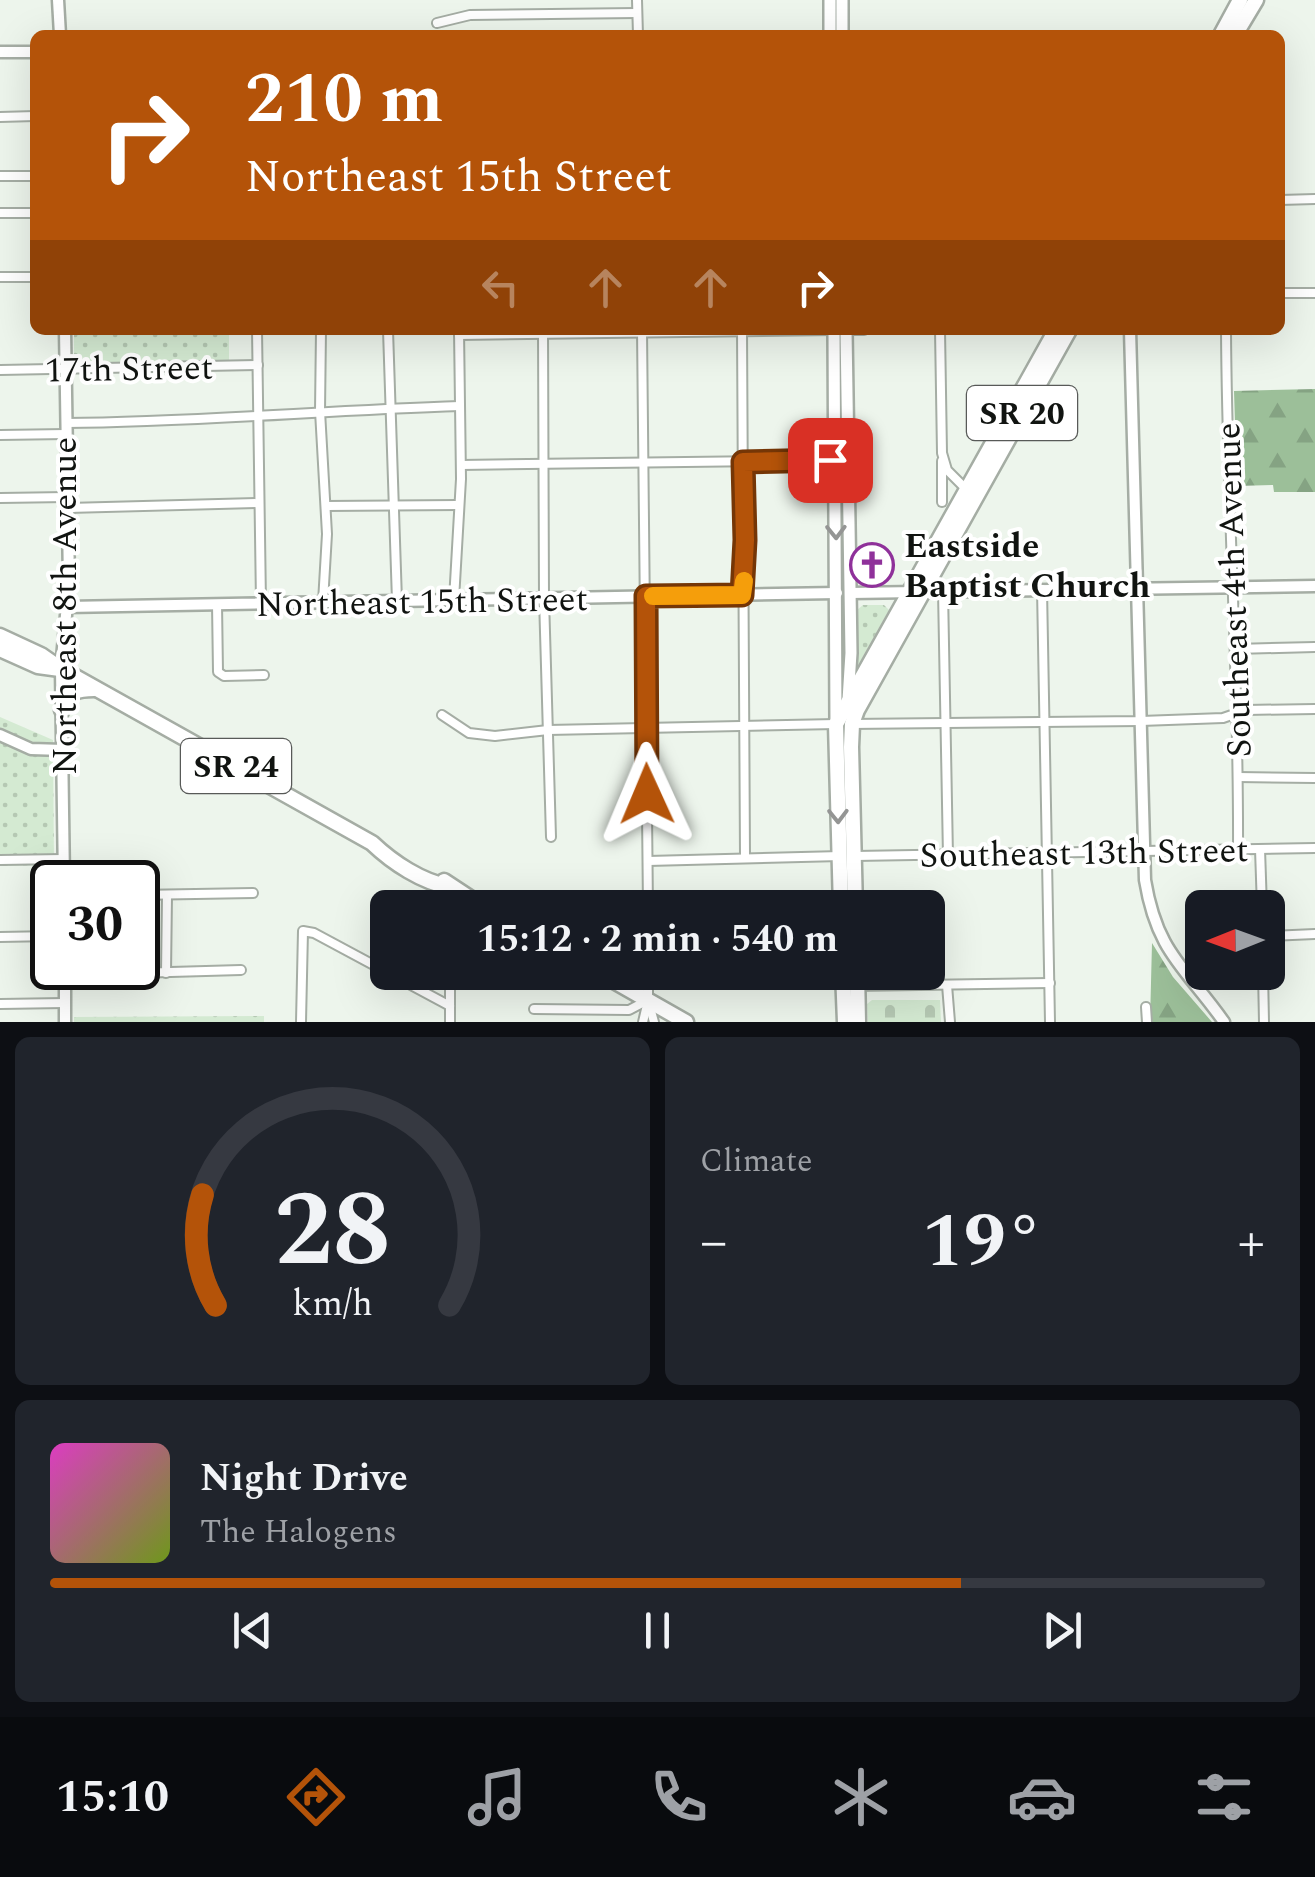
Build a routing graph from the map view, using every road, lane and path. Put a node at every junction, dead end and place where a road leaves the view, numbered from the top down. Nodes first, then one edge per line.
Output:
1 (58, 0) edge
2 (479, 0) edge
3 (637, 0) edge
4 (830, 0) edge
5 (842, 0) edge
6 (1240, 0) edge
7 (1256, 0) edge
8 (637, 13) junction
9 (479, 14) junction
10 (437, 23) dead end
11 (60, 30) edge
12 (638, 30) edge
13 (830, 30) edge
14 (842, 30) edge
15 (1224, 30) edge
16 (1238, 30) edge
17 (0, 52) edge
18 (30, 52) edge
19 (30, 116) edge
20 (0, 117) edge
21 (0, 176) edge
22 (30, 176) edge
23 (1315, 199) edge
24 (1285, 200) edge
25 (0, 213) edge
26 (30, 213) edge
27 (0, 277) edge
28 (30, 277) edge
29 (1285, 293) edge
30 (1315, 293) edge
31 (65, 335) edge
32 (257, 335) edge
33 (320, 335) edge
34 (388, 335) edge
35 (459, 335) edge
36 (543, 335) edge
37 (642, 335) edge
38 (742, 335) edge
39 (834, 335) edge
40 (846, 335) edge
41 (940, 335) edge
42 (1054, 335) edge
43 (1130, 335) edge
44 (1226, 335) edge
45 (258, 365) junction
46 (64, 369) junction
47 (0, 370) edge
48 (460, 406) junction
49 (391, 408) junction
50 (320, 411) junction
51 (258, 418) junction
52 (66, 428) junction
53 (0, 435) edge
54 (942, 453) junction
55 (842, 460) junction
56 (743, 462) junction
57 (543, 464) junction
58 (642, 464) junction
59 (461, 465) junction
60 (971, 492) junction
61 (0, 498) edge
62 (68, 502) junction
63 (942, 502) dead end
64 (260, 503) junction
65 (394, 505) junction
66 (458, 505) junction
67 (326, 506) junction
68 (1315, 586) edge
69 (1231, 587) junction
70 (1138, 588) junction
71 (1042, 590) junction
72 (943, 591) junction
73 (916, 592) junction
74 (843, 593) junction
75 (742, 595) junction
76 (646, 596) junction
77 (544, 598) junction
78 (454, 600) junction
79 (396, 601) junction
80 (323, 602) junction
81 (217, 604) junction
82 (260, 604) junction
83 (68, 607) junction
84 (0, 636) edge
85 (1315, 647) edge
86 (1235, 648) junction
87 (0, 649) edge
88 (61, 669) junction
89 (264, 676) dead end
90 (100, 689) junction
91 (848, 702) junction
92 (1315, 709) edge
93 (62, 710) junction
94 (1238, 712) junction
95 (442, 715) dead end
96 (1141, 721) junction
97 (1044, 722) junction
98 (836, 724) junction
99 (852, 724) junction
100 (945, 724) junction
101 (743, 726) junction
102 (646, 728) junction
103 (548, 730) junction
104 (0, 735) edge
105 (63, 750) junction
106 (1238, 777) junction
107 (1315, 778) edge
108 (552, 837) dead end
109 (1315, 848) edge
110 (1238, 849) junction
111 (1260, 849) junction
112 (1144, 852) junction
113 (1048, 854) junction
114 (745, 856) junction
115 (847, 856) junction
116 (948, 856) junction
117 (0, 860) edge
118 (30, 860) edge
119 (64, 860) edge
120 (648, 861) junction
121 (450, 887) joint
122 (455, 890) edge
123 (648, 890) edge
124 (843, 890) edge
125 (853, 890) edge
126 (1261, 890) edge
127 (253, 893) dead end
128 (160, 895) edge
129 (167, 895) junction
130 (1315, 934) edge
131 (1285, 935) edge
132 (30, 936) edge
133 (0, 937) edge
134 (240, 970) dead end
135 (160, 973) edge
136 (166, 973) junction
137 (1050, 984) junction
138 (947, 985) joint
139 (65, 990) edge
140 (450, 990) edge
141 (630, 990) edge
142 (648, 990) edge
143 (848, 990) edge
144 (852, 990) edge
145 (1263, 990) edge
146 (648, 1000) junction
147 (65, 1002) junction
148 (0, 1004) edge
149 (450, 1006) junction
150 (1146, 1007) dead end
151 (534, 1010) dead end
152 (65, 1022) edge
153 (300, 1022) edge
154 (450, 1022) edge
155 (643, 1022) edge
156 (654, 1022) edge
157 (686, 1022) edge
158 (844, 1022) edge
159 (858, 1022) edge
160 (950, 1022) edge
161 (1050, 1022) edge
162 (1147, 1022) edge
163 (1224, 1022) edge
164 (1264, 1022) edge

1 - 11 street
2 - 9 street
3 - 8 street
4 - 13 main road
5 - 14 main road
6 - 15 highway
7 - 16 highway
8 - 9 street
8 - 12 street
9 - 10 street
17 - 18 street
19 - 20 street
21 - 22 street
23 - 24 street
25 - 26 street
27 - 28 street
29 - 30 street
31 - 46 street, Northeast 8th Avenue
32 - 45 street
33 - 50 street
34 - 49 street
35 - 48 street
36 - 57 street
37 - 58 street
38 - 56 street
39 - 55 main road
40 - 55 main road
41 - 54 street
42 - 60 highway, SR 20
43 - 70 street
44 - 69 street, Southeast 4th Avenue
45 - 46 street, 17th Street
45 - 51 street
46 - 47 street, 17th Street
46 - 52 street, Northeast 8th Avenue
48 - 49 street
48 - 59 street
49 - 50 street
49 - 65 street
50 - 51 street
50 - 67 street
51 - 52 street
51 - 64 street
52 - 53 street
52 - 62 street, Northeast 8th Avenue
54 - 60 street
54 - 63 street
55 - 56 street
55 - 74 main road
56 - 58 street
56 - 75 street
57 - 58 street
57 - 59 street
57 - 77 street
58 - 76 street
59 - 66 street
60 - 73 highway, SR 20
61 - 62 street
62 - 64 street
62 - 83 street, Northeast 8th Avenue
64 - 82 street
65 - 66 street
65 - 67 street
65 - 79 street
66 - 78 street
67 - 80 street
68 - 69 street, Northeast 15th Street
69 - 70 street, Northeast 15th Street
69 - 86 street, Southeast 4th Avenue
70 - 71 street, Northeast 15th Street
70 - 96 street
71 - 72 street, Northeast 15th Street
71 - 97 street
72 - 73 street, Northeast 15th Street
72 - 100 street
73 - 74 street, Northeast 15th Street
73 - 91 highway, SR 20
73 - 99 highway, SR 20
74 - 75 street, Northeast 15th Street
74 - 91 main road
74 - 98 main road
75 - 76 street, Northeast 15th Street
75 - 101 street
76 - 77 street, Northeast 15th Street
76 - 102 street
77 - 78 street, Northeast 15th Street
77 - 103 street
78 - 79 street, Northeast 15th Street
79 - 80 street, Northeast 15th Street
80 - 82 street, Northeast 15th Street
81 - 82 street, Northeast 15th Street
81 - 83 street, Northeast 15th Street
81 - 89 street
83 - 88 street, Northeast 8th Avenue
84 - 88 highway, SR 24
85 - 86 street
86 - 94 street, Southeast 4th Avenue
87 - 88 highway, SR 24
88 - 90 highway, SR 24
88 - 93 street, Northeast 8th Avenue
90 - 93 highway
90 - 121 highway, SR 24
91 - 98 highway, SR 20
91 - 99 main road
92 - 94 street
93 - 105 street, Northeast 8th Avenue
94 - 96 street
94 - 106 street, Southeast 4th Avenue
95 - 103 street
96 - 97 street
96 - 112 street
97 - 100 street
97 - 113 street
98 - 99 street
98 - 101 street
98 -> 115 highway, SR 20
99 - 100 street
99 - 115 highway, SR 20
100 - 116 street
101 - 102 street
101 - 114 street
102 - 103 street
102 - 120 street
103 - 108 street
104 - 105 street
105 - 119 street, Northeast 8th Avenue
106 - 107 street
106 - 110 street, Southeast 4th Avenue
109 - 111 street, Southeast 13th Street
110 - 111 street, Southeast 13th Street
110 - 112 street, Southeast 13th Street
111 - 126 street
112 - 113 street, Southeast 13th Street
112 - 163 street
113 - 116 street, Southeast 13th Street
113 - 137 street
114 - 115 street, Southeast 13th Street
114 - 120 street, Southeast 13th Street
115 - 116 street, Southeast 13th Street
115 - 124 highway, SR 20
115 - 125 highway, SR 20
117 - 118 street
120 - 123 street
121 - 122 highway, SR 24
127 - 129 street
128 - 129 street
129 - 136 street
130 - 131 street
132 - 133 street
134 - 136 street
135 - 136 street
137 - 138 street
137 - 161 street
138 - 160 street
139 - 147 street
140 - 149 street
141 - 146 highway
142 - 146 street
143 - 158 highway
144 - 159 highway
145 - 164 street
146 - 151 street
146 - 155 street
146 - 156 street
146 - 157 highway
147 - 148 street
147 - 152 street
149 - 153 street
149 - 154 street
150 - 162 street

